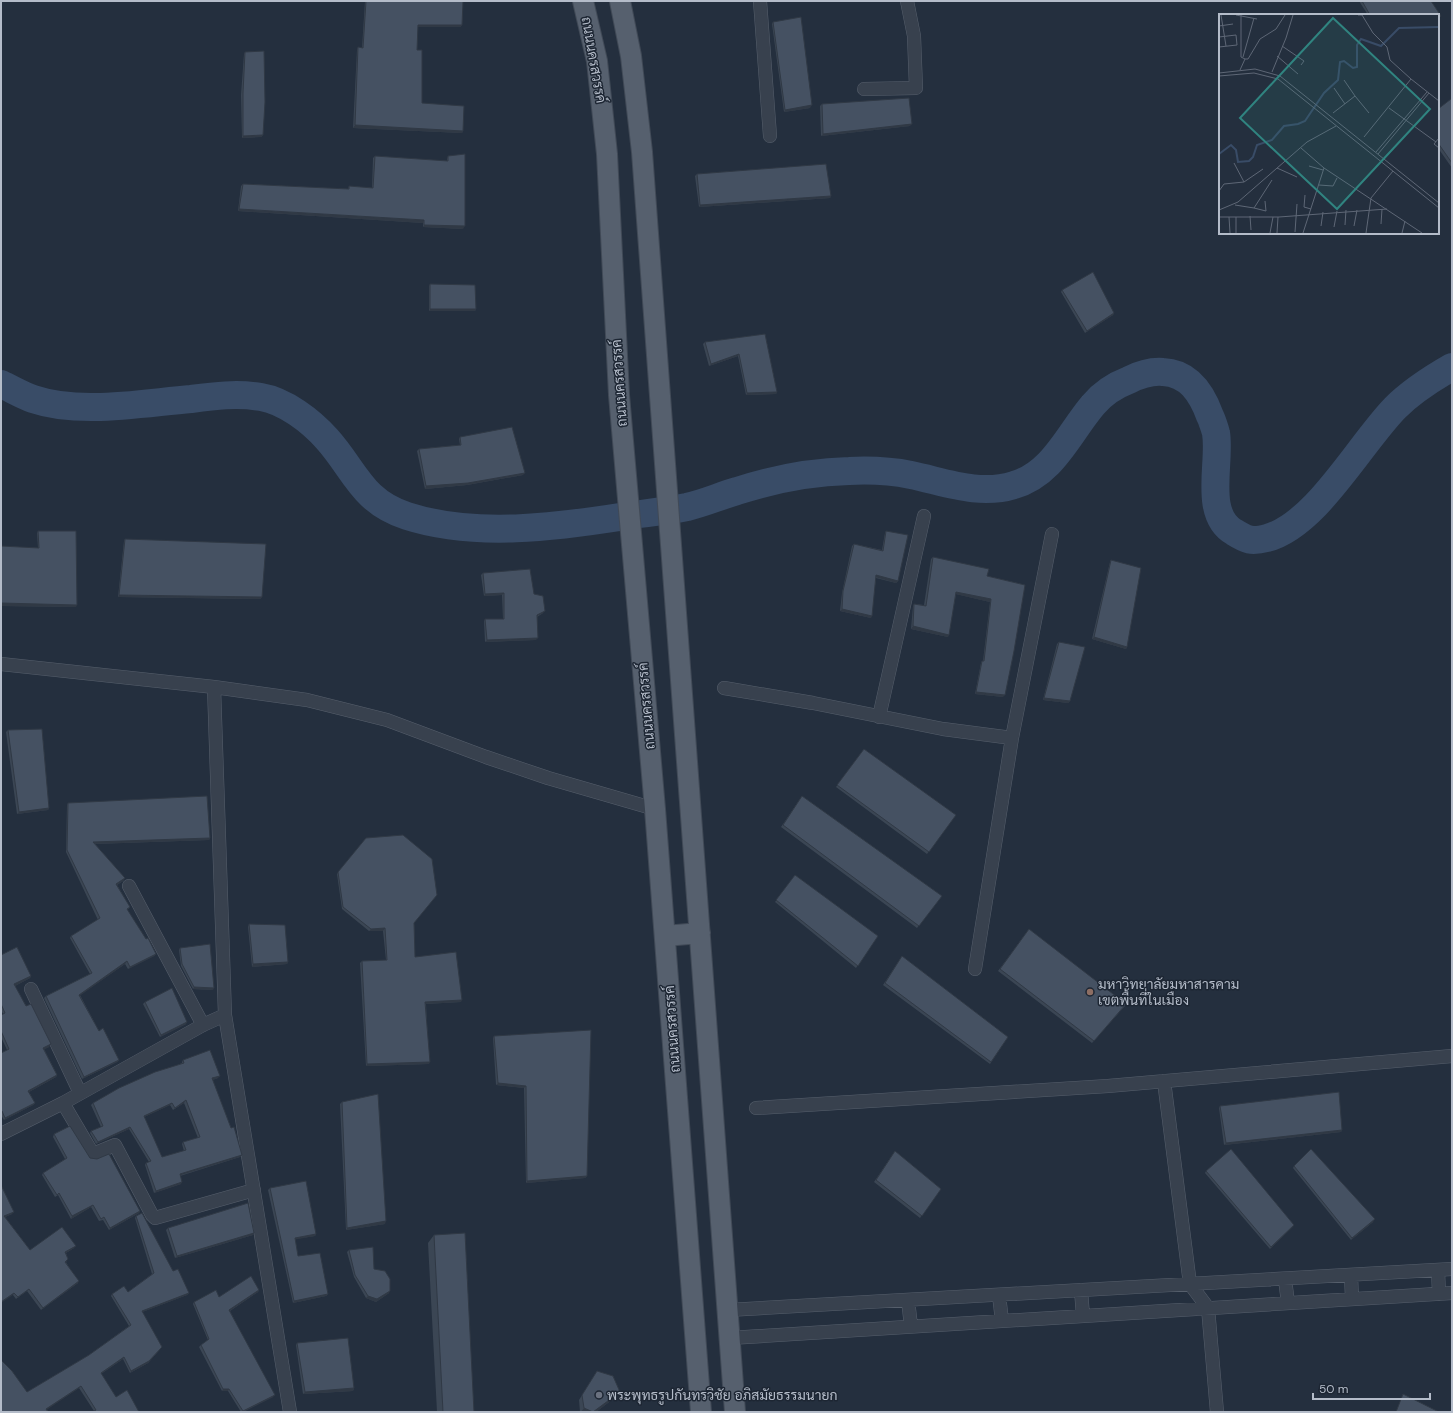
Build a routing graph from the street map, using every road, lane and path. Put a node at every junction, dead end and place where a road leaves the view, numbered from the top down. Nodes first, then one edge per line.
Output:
1 (583, 1) edge
2 (620, 1) edge
3 (760, 1) edge
4 (907, 1) edge
5 (864, 89) dead end
6 (770, 136) dead end
7 (924, 516) dead end
8 (1052, 534) dead end
9 (1, 664) edge
10 (214, 687) junction
11 (724, 688) dead end
12 (879, 717) junction
13 (1012, 738) junction
14 (656, 809) junction
15 (129, 886) dead end
16 (700, 933) junction
17 (665, 936) junction
18 (975, 969) dead end
19 (31, 988) dead end
20 (225, 1015) junction
21 (203, 1025) junction
22 (1452, 1056) edge
23 (1164, 1081) junction
24 (80, 1093) junction
25 (63, 1103) junction
26 (756, 1108) dead end
27 (1, 1134) edge
28 (254, 1190) junction
29 (1452, 1269) edge
30 (1438, 1270) junction
31 (1351, 1275) junction
32 (1286, 1279) junction
33 (1190, 1284) junction
34 (1081, 1290) junction
35 (1452, 1293) edge
36 (1439, 1294) junction
37 (999, 1295) junction
38 (1352, 1299) junction
39 (908, 1300) junction
40 (1288, 1303) junction
41 (1208, 1308) junction
42 (728, 1310) junction
43 (1083, 1316) junction
44 (1002, 1321) junction
45 (911, 1326) junction
46 (730, 1338) junction
47 (290, 1412) edge
48 (701, 1412) edge
49 (735, 1412) edge
50 (1217, 1412) edge

1 - 14 main road, ถนนนครสวรรค์
2 - 16 main road
3 - 6 street
4 - 5 street
7 - 12 street
8 - 13 street
9 - 10 street
10 - 14 street
10 - 20 street
11 - 12 street
12 - 13 street
13 - 18 street
14 - 17 main road, ถนนนครสวรรค์
15 - 21 street
16 - 17 main road
16 - 42 main road
17 - 48 main road, ถนนนครสวรรค์
19 - 24 street
20 - 21 street
20 - 28 street
21 - 24 street
22 - 23 street
23 - 26 street
23 - 33 street
24 - 25 street
25 - 27 street
25 - 28 street
28 - 47 street
29 - 30 street
30 - 31 street
30 - 36 street
31 - 32 street
31 - 38 street
32 - 33 street
32 - 40 street
33 - 34 street
33 - 41 street
34 - 37 street
34 - 43 street
35 - 36 street
36 - 38 street
37 - 39 street
37 - 44 street
38 - 40 street
39 - 42 street
39 - 45 street
40 - 41 street
41 - 43 street
41 - 50 street
42 - 46 main road
43 - 44 street
44 - 45 street
45 - 46 street
46 - 49 main road

